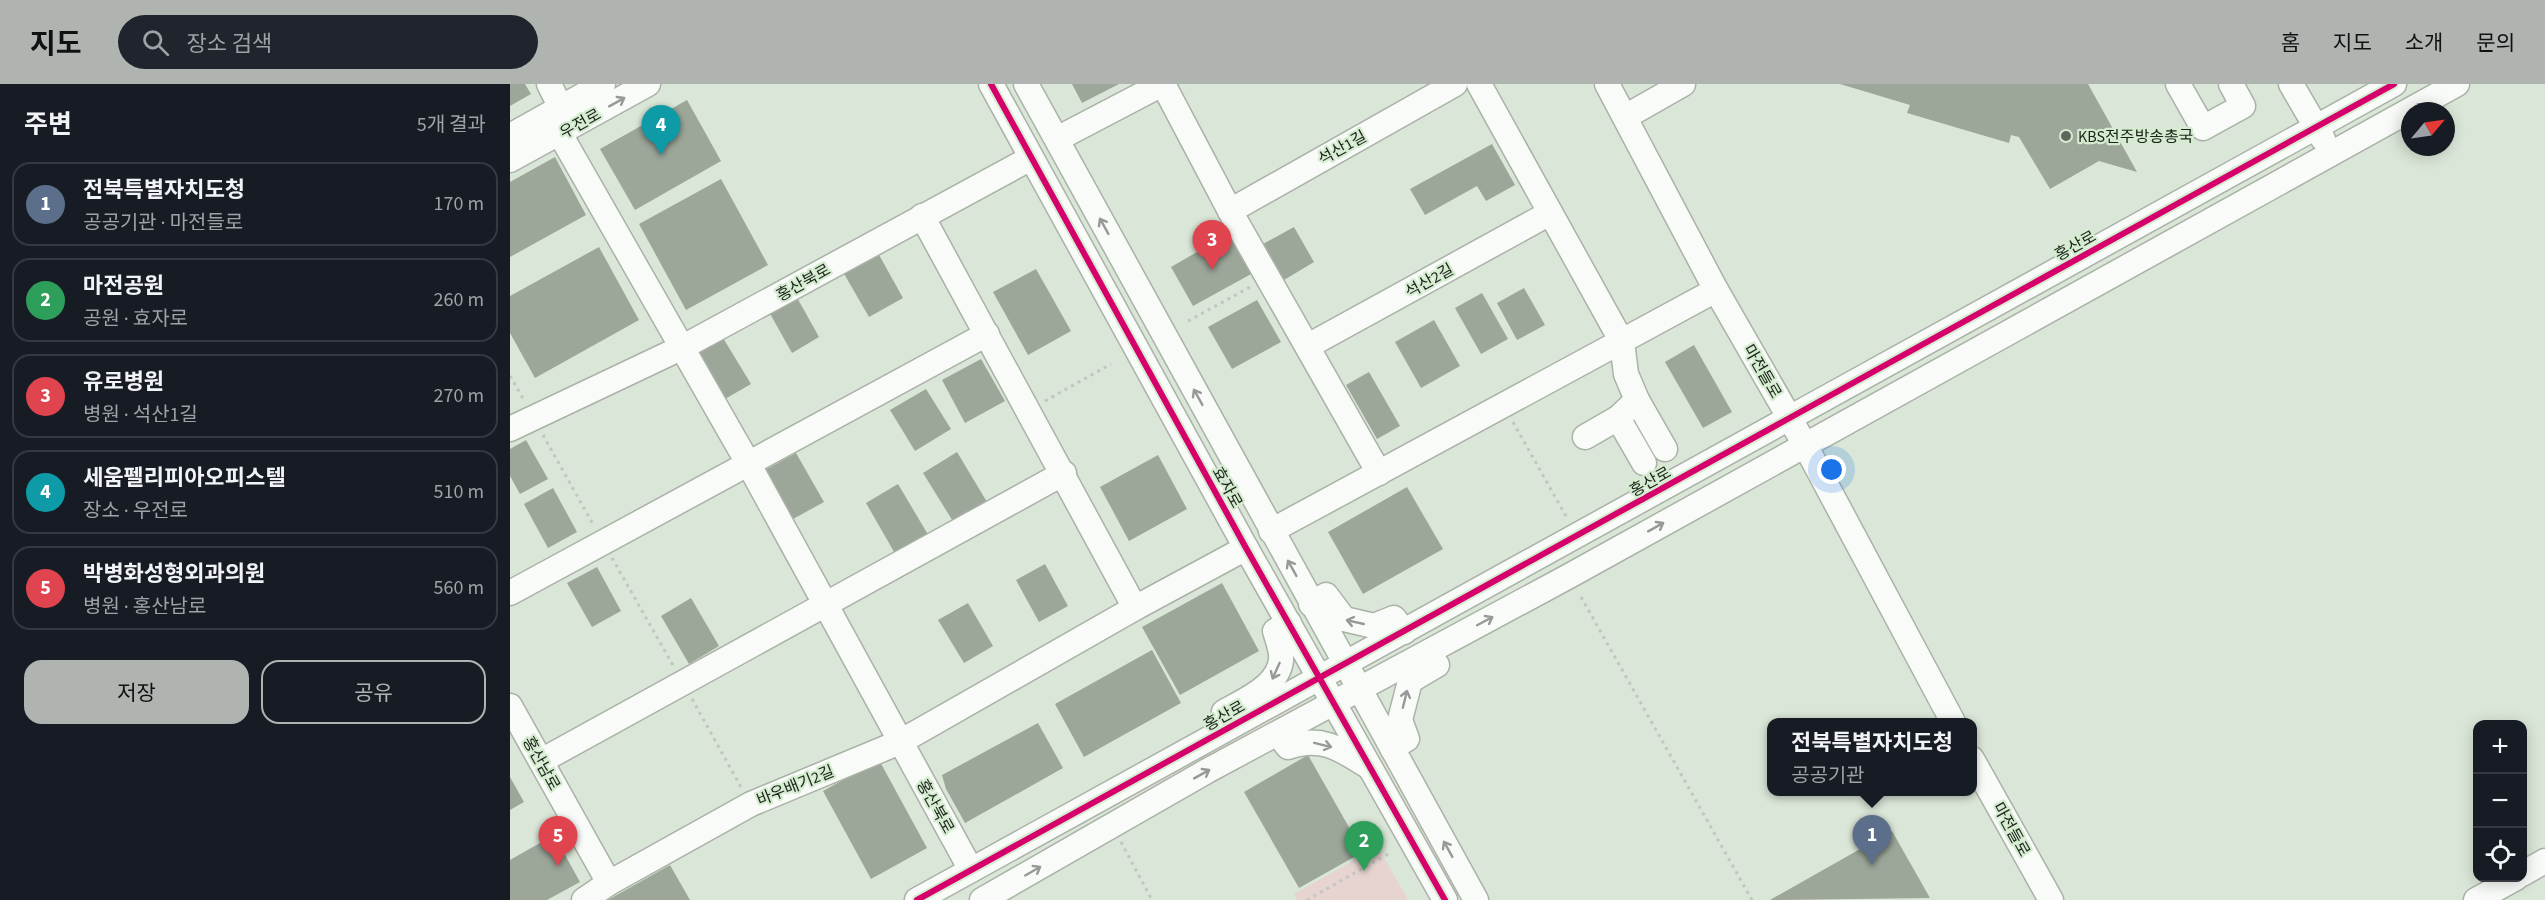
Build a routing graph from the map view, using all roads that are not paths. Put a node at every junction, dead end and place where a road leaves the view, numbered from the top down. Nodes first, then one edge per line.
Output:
1 (549, 84) edge
2 (603, 84) edge
3 (648, 84) edge
4 (991, 84) edge
5 (1026, 84) edge
6 (1162, 84) edge
7 (1455, 84) edge
8 (1479, 84) edge
9 (1607, 84) edge
10 (1683, 84) edge
11 (2178, 84) edge
12 (2231, 84) edge
13 (2291, 84) edge
14 (2394, 84) edge
15 (2457, 84) edge
16 (561, 108) junction
17 (1625, 117) junction
18 (2316, 127) junction
19 (560, 134) junction
20 (510, 136) edge
21 (1057, 140) junction
22 (2332, 153) junction
23 (1030, 158) junction
24 (510, 160) edge
25 (1230, 211) junction
26 (1550, 213) junction
27 (922, 216) junction
28 (1716, 290) junction
29 (987, 334) junction
30 (1622, 342) junction
31 (1308, 346) junction
32 (683, 347) junction
33 (1637, 400) junction
34 (1618, 418) junction
35 (1790, 418) junction
36 (510, 429) edge
37 (1585, 437) dead end
38 (1804, 445) junction
39 (1665, 449) dead end
40 (1644, 463) dead end
41 (748, 464) junction
42 (1064, 473) junction
43 (1379, 473) junction
44 (1271, 531) junction
45 (1246, 548) junction
46 (510, 593) edge
47 (826, 604) junction
48 (1311, 604) junction
49 (1135, 608) junction
50 (1289, 623) junction
51 (1404, 632) junction
52 (1446, 642) junction
53 (1345, 664) junction
54 (1320, 678) junction
55 (1360, 690) junction
56 (1335, 704) junction
57 (510, 706) edge
58 (1950, 718) edge
59 (1233, 726) junction
60 (1278, 734) junction
61 (900, 742) junction
62 (1392, 748) junction
63 (541, 761) junction
64 (1371, 768) junction
65 (1977, 768) edge
66 (2545, 861) edge
67 (971, 870) junction
68 (2527, 872) edge
69 (2509, 882) edge
70 (609, 883) junction
71 (985, 899) edge
72 (584, 900) edge
73 (917, 900) edge
74 (1445, 900) edge
75 (1476, 900) edge
76 (2051, 900) edge
77 (2476, 900) edge

1 - 16 street
2 - 16 street, 우전로
19 -> 3 street, 우전로
4 - 23 street, 효자로
5 - 21 street, 효자로
6 - 21 street
6 - 25 street
7 - 25 street, 석산1길
8 - 26 street
9 - 17 street, 마전들로
10 - 17 street
11 - 12 street
13 - 18 street
14 - 18 street, 홍산로
15 - 22 street
16 - 19 street
16 - 20 street, 우전로
17 - 28 street, 마전들로
18 - 22 street
18 - 35 street, 홍산로
19 - 24 street, 우전로
19 - 32 street, 홍산북로
44 -> 21 street, 효자로
22 - 38 street
23 - 27 street, 홍산북로
23 - 45 street, 효자로
25 - 31 street
26 - 30 street
26 - 31 street, 석산2길
27 - 29 street
27 - 32 street, 홍산북로
28 - 30 street
28 - 35 street, 마전들로
29 - 41 street
29 - 42 street
30 - 33 street
30 - 43 street
31 - 43 street
32 - 36 street
32 - 41 street, 홍산북로
33 - 34 street
33 - 39 street
34 - 37 street
34 - 40 street
35 - 38 street, 마전들로
35 - 51 street, 홍산로
52 -> 38 street
38 - 58 street, 마전들로
41 - 46 street
41 - 47 street, 홍산북로
42 - 47 street
42 - 49 street
43 - 44 street
48 -> 44 street, 효자로
45 - 49 street
45 - 50 street, 효자로
47 - 61 street, 홍산북로
47 - 63 street
51 -> 48 street
48 - 53 street, 효자로
49 - 61 street
50 - 54 street, 효자로
50 -> 59 street
51 - 53 street, 홍산로
52 - 55 street
62 -> 52 street
53 - 54 street, 홍산로
53 - 55 street, 효자로
54 - 56 street, 효자로
54 - 59 street, 홍산로
55 - 56 street
55 - 62 street, 효자로
56 - 60 street
56 - 64 street, 효자로
57 - 63 street, 홍산남로
59 - 67 street, 홍산로
60 -> 64 street
71 -> 60 street
61 - 67 street, 홍산북로
61 - 70 street, 바우배기2길
75 -> 62 street, 효자로
63 - 70 street, 홍산남로
64 - 74 street, 효자로
65 - 76 street, 마전들로
66 - 68 street
67 - 73 street, 홍산로
69 - 77 street
70 - 72 street

